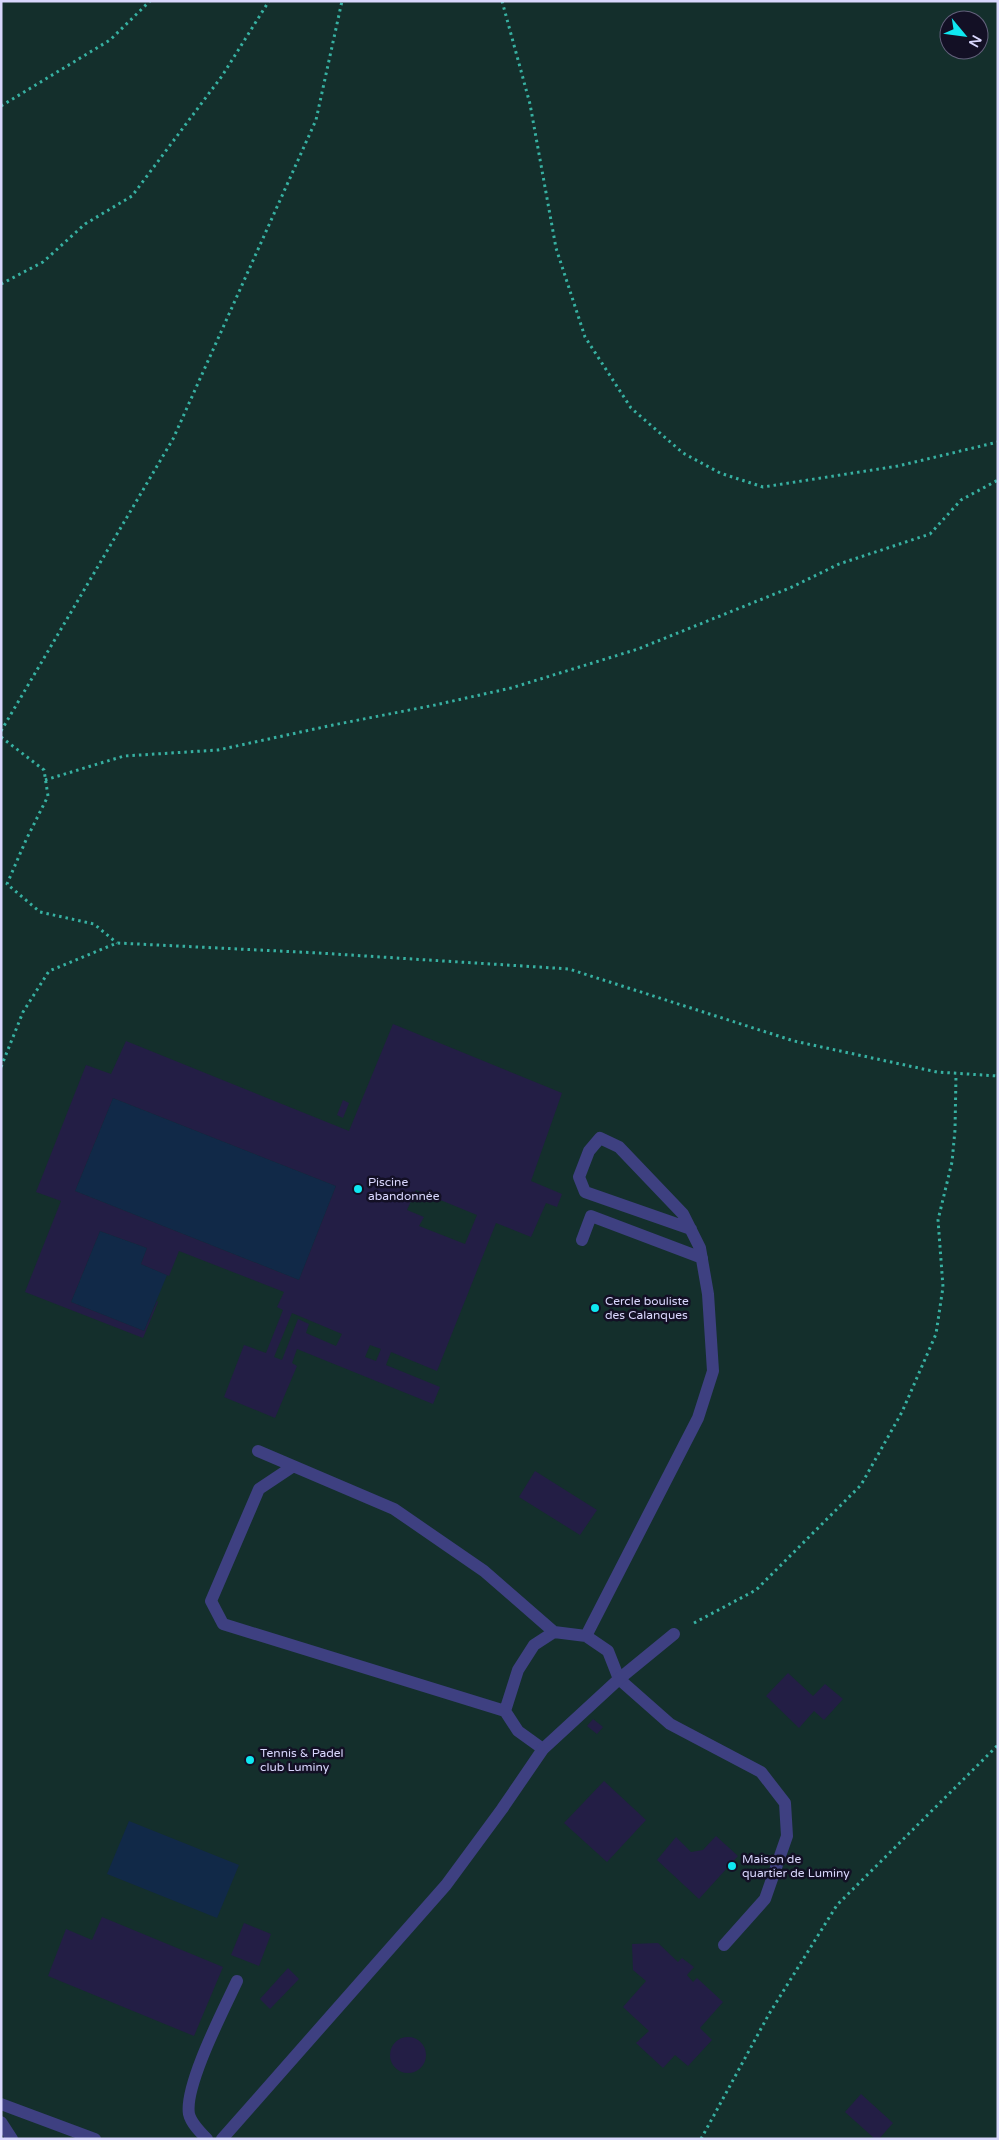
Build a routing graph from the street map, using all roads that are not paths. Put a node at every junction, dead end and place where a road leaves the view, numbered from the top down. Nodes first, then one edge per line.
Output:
1 (691, 1229) junction
2 (582, 1240) dead end
3 (702, 1258) junction
4 (258, 1451) dead end
5 (292, 1466) junction
6 (554, 1632) junction
7 (674, 1634) road end
8 (586, 1636) junction
9 (619, 1679) junction
10 (505, 1711) junction
11 (543, 1749) junction
12 (724, 1945) dead end
13 (237, 1981) dead end
14 (1, 2104) edge
15 (1, 2122) edge
16 (12, 2139) edge
17 (95, 2139) edge
18 (207, 2139) edge
19 (222, 2139) edge

1 - 1 street
1 - 3 street
2 - 3 street
3 - 8 street
4 - 5 street
5 - 6 street
5 - 10 street
6 - 8 street
6 - 10 street
7 - 9 street
8 - 9 street
9 - 11 street
9 - 12 street
10 - 11 street
11 - 19 street
13 - 18 street
14 - 17 street
15 - 16 street

